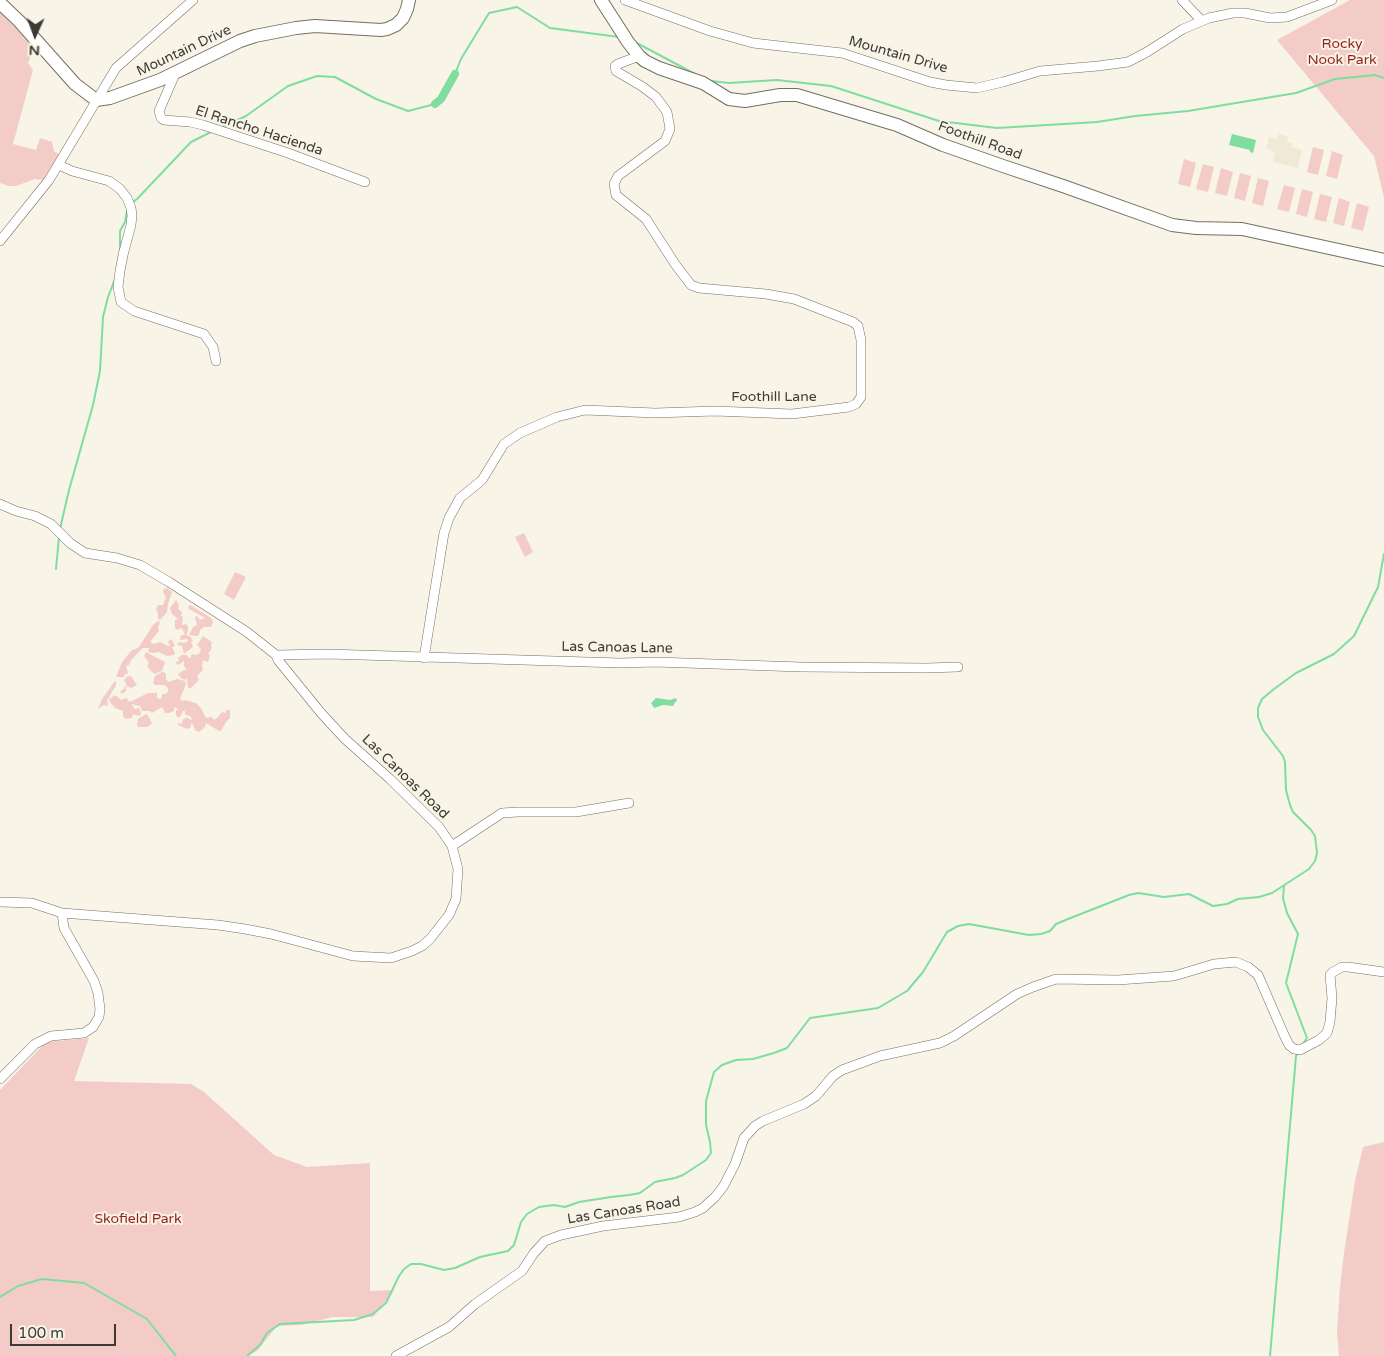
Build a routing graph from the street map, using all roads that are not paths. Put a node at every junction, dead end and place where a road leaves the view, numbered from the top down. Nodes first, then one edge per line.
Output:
1 (193, 0) edge
2 (409, 0) edge
3 (601, 0) edge
4 (625, 0) edge
5 (1182, 0) edge
6 (1332, 0) edge
7 (0, 4) edge
8 (1201, 20) junction
9 (639, 56) junction
10 (175, 74) junction
11 (96, 100) junction
12 (59, 165) junction
13 (365, 182) dead end
14 (0, 241) edge
15 (1384, 260) edge
16 (216, 361) dead end
17 (0, 504) edge
18 (276, 655) junction
19 (424, 658) junction
20 (958, 666) dead end
21 (629, 804) dead end
22 (452, 846) junction
23 (0, 902) edge
24 (62, 913) junction
25 (1384, 972) edge
26 (0, 1079) edge
27 (396, 1356) edge

1 - 11 street
2 - 10 main road, Mountain Drive
3 - 9 main road, Foothill Road
4 - 8 street, Mountain Drive
5 - 8 street
6 - 8 street, Mountain Drive
7 - 11 main road
9 - 15 main road, Foothill Road
9 - 19 street, Foothill Lane
10 - 11 main road, Mountain Drive
10 - 13 street, El Rancho Hacienda
11 - 12 street
12 - 14 street
12 - 16 street
17 - 18 street, Las Canoas Road
18 - 19 street, Las Canoas Lane
18 - 22 street, Las Canoas Road
19 - 20 street, Las Canoas Lane
21 - 22 street
22 - 24 street, Las Canoas Road
23 - 24 street, Las Canoas Road
24 - 26 street
25 - 27 street, Las Canoas Road

